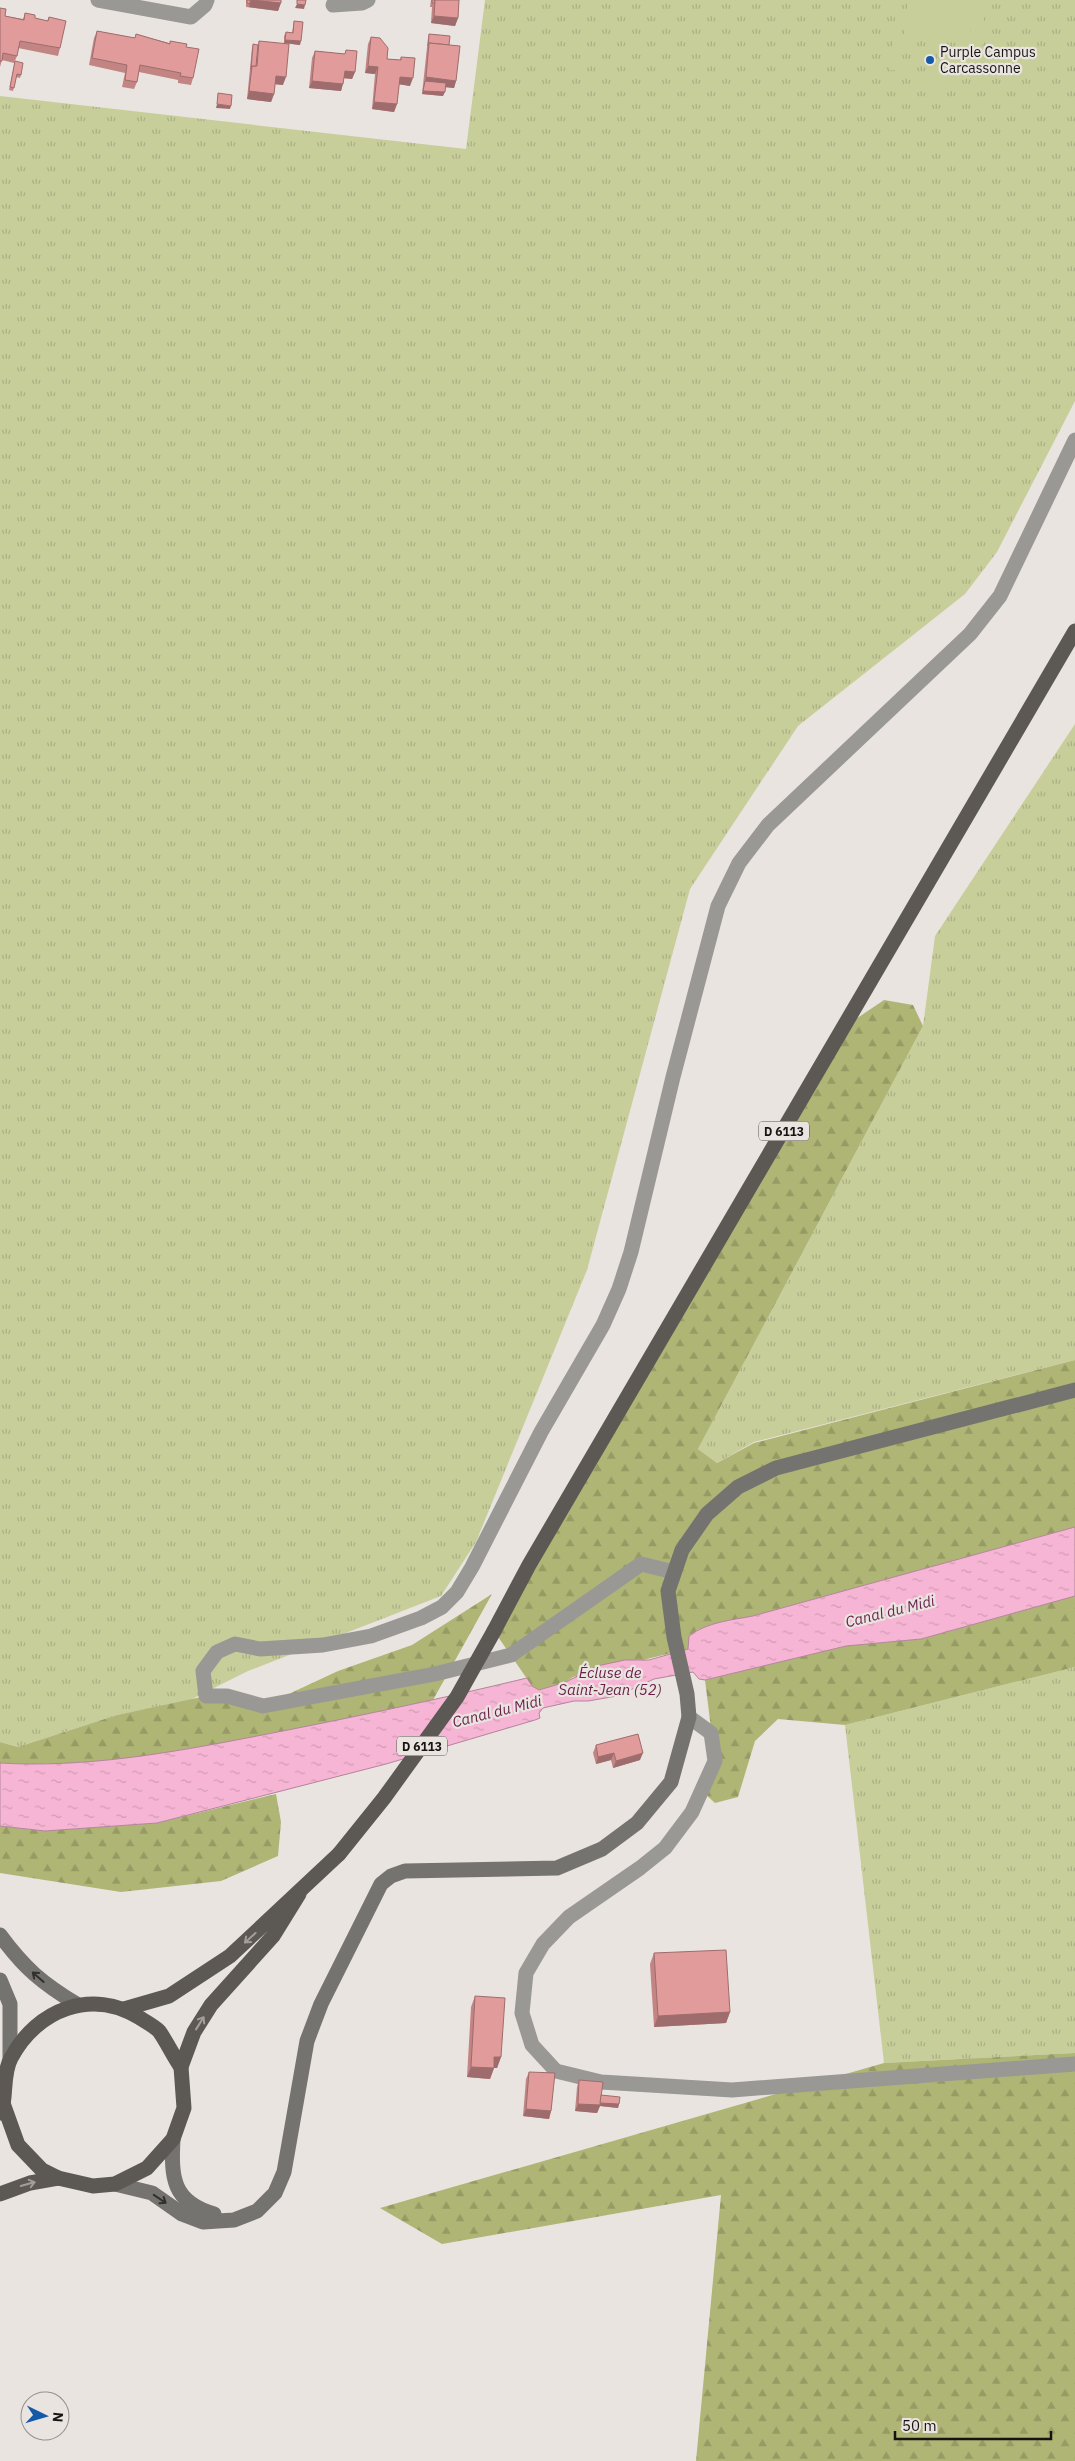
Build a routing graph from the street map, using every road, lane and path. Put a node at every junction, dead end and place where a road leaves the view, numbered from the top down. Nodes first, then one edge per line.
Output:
1 (98, 0) edge
2 (207, 0) edge
3 (368, 0) edge
4 (333, 5) dead end
5 (1075, 440) edge
6 (1075, 631) edge
7 (1075, 1390) edge
8 (674, 1572) junction
9 (689, 1717) junction
10 (299, 1894) junction
11 (0, 1935) edge
12 (0, 1980) edge
13 (78, 2005) junction
14 (124, 2009) junction
15 (10, 2059) junction
16 (1075, 2064) edge
17 (180, 2067) junction
18 (2, 2110) edge
19 (173, 2139) junction
20 (58, 2178) junction
21 (115, 2184) junction
22 (0, 2194) edge
23 (234, 2220) junction

1 - 2 street
3 - 4 street
5 - 8 street
6 - 10 main road, D 6113, bridge
7 - 8 street
8 - 9 street
9 - 16 street
9 - 23 street
10 -> 14 main road, D 6113
17 -> 10 main road, D 6113
13 -> 11 street
12 - 15 street
13 - 14 main road
13 - 15 main road
14 - 17 main road
15 - 18 main road
17 - 19 main road
18 - 20 main road
19 - 21 main road
19 - 23 street
20 - 21 main road
22 -> 20 main road
21 -> 23 street

